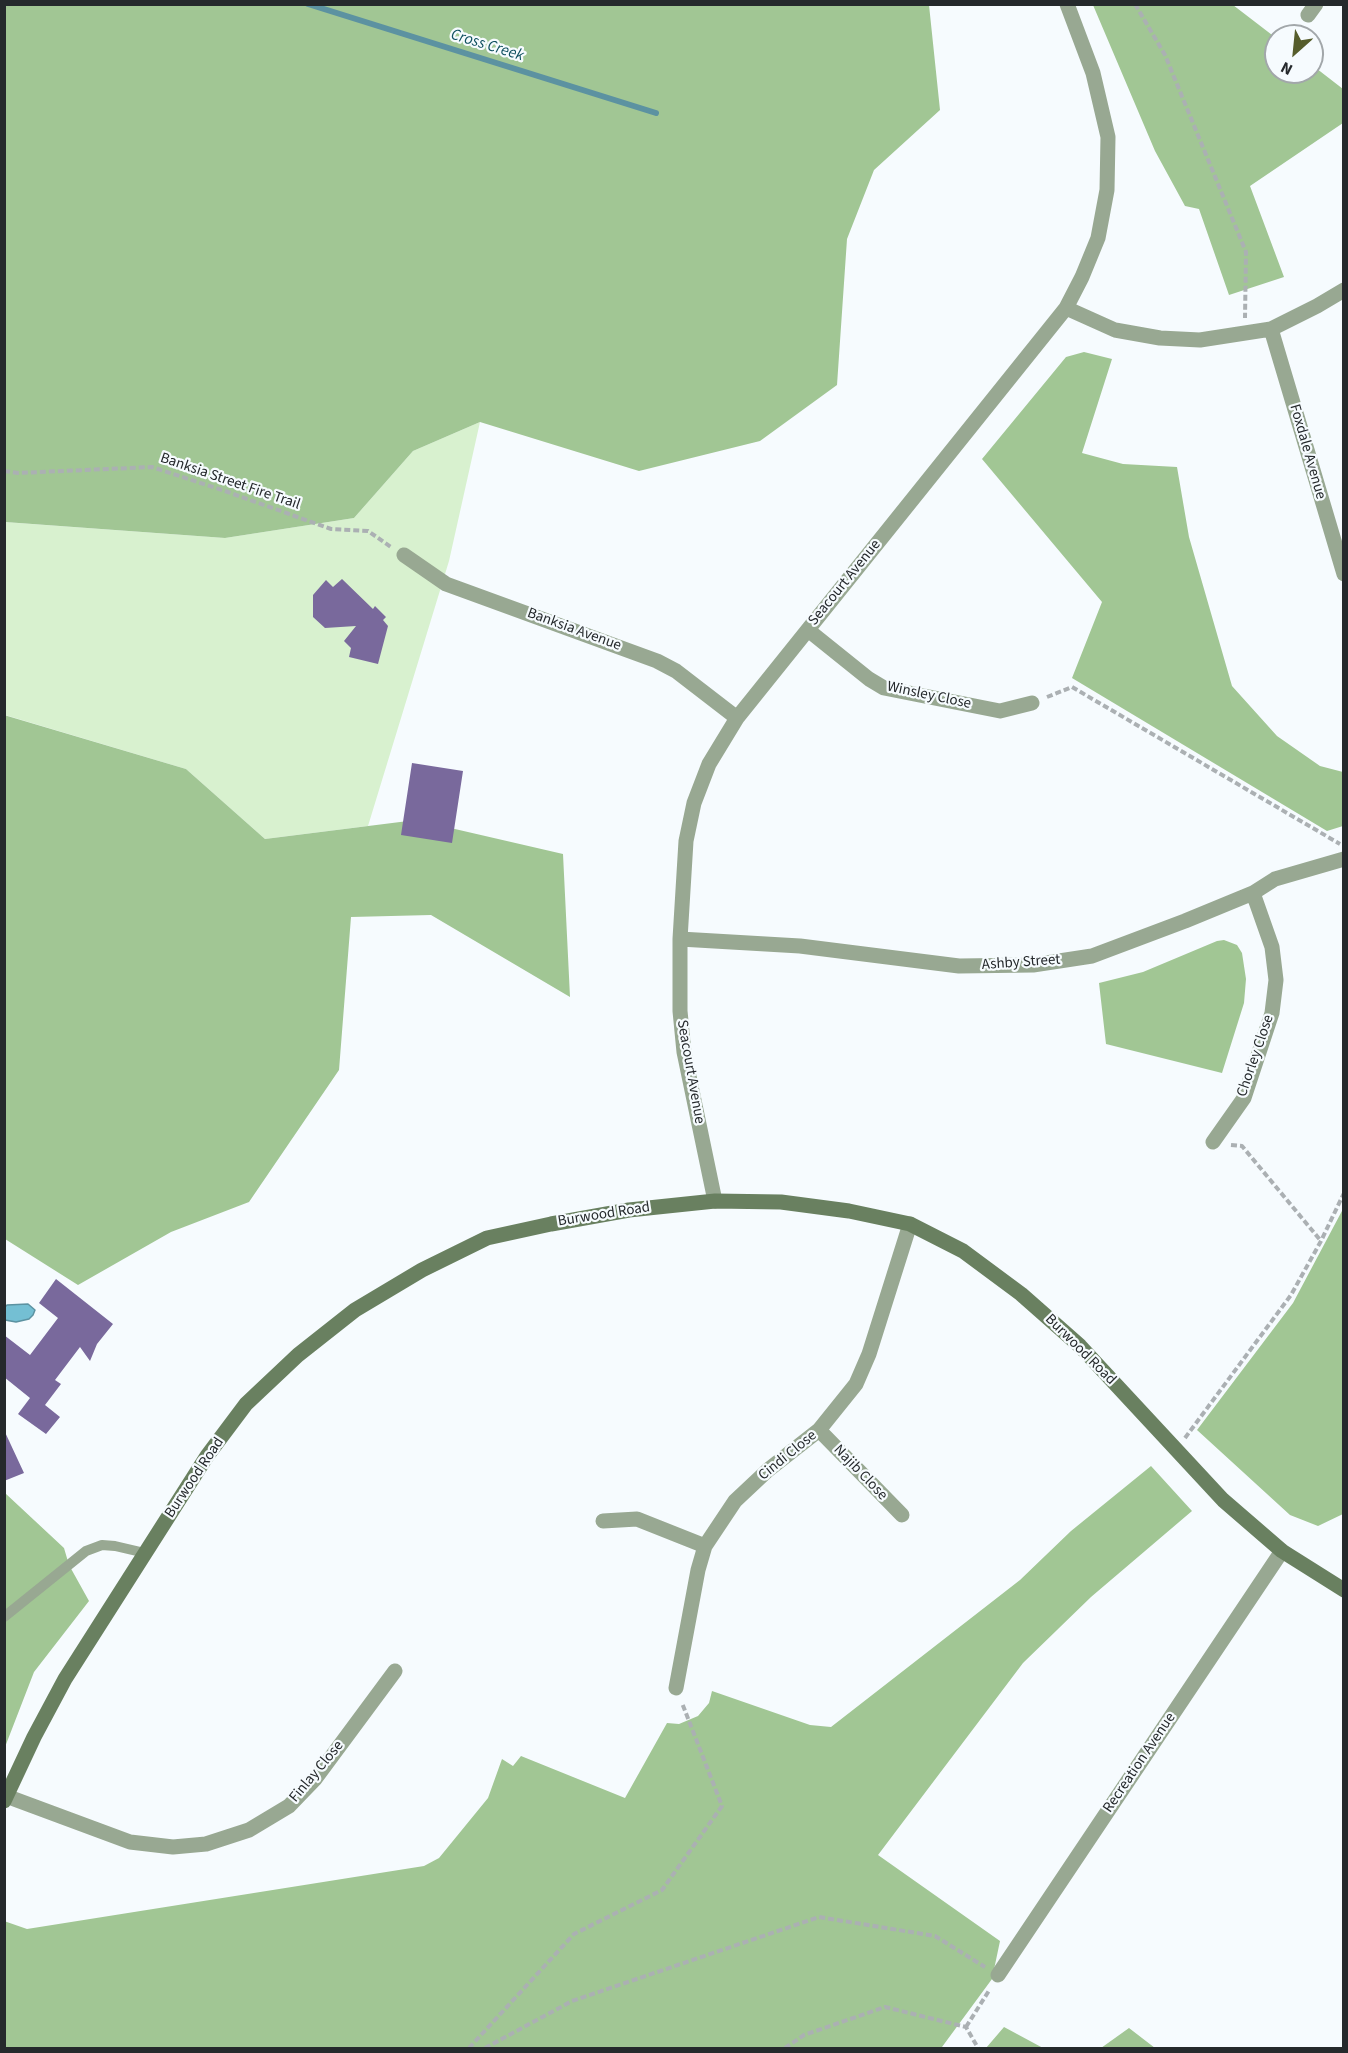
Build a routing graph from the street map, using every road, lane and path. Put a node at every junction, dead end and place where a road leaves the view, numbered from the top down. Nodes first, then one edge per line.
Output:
1 (1067, 4) edge
2 (1135, 4) edge
3 (1344, 290) edge
4 (1066, 308) junction
5 (1271, 329) junction
6 (1244, 334) junction
7 (4, 471) edge
8 (404, 555) joint
9 (1344, 574) edge
10 (808, 630) junction
11 (1032, 703) joint
12 (737, 718) junction
13 (1344, 846) edge
14 (1344, 859) edge
15 (1253, 893) junction
16 (680, 939) junction
17 (1213, 1142) joint
18 (1344, 1192) edge
19 (715, 1201) junction
20 (910, 1224) junction
21 (1321, 1241) junction
22 (819, 1430) junction
23 (1176, 1450) junction
24 (902, 1515) dead end
25 (603, 1521) dead end
26 (705, 1546) junction
27 (1282, 1551) junction
28 (145, 1553) junction
29 (1341, 1583) edge
30 (4, 1617) edge
31 (395, 1671) dead end
32 (676, 1688) joint
33 (5, 1798) edge
34 (998, 1975) junction
35 (966, 2027) junction
36 (469, 2049) edge
37 (485, 2049) edge
38 (785, 2049) edge
39 (978, 2049) edge

1 - 4 street, Seacourt Avenue
2 - 6 path
3 - 5 street
4 - 6 street
4 - 10 street, Seacourt Avenue
5 - 6 street
5 - 9 street, Foxdale Avenue
7 - 8 path, Banksia Street Fire Trail
8 - 12 street, Banksia Avenue
10 - 11 street, Winsley Close
10 - 12 street, Seacourt Avenue
11 - 13 path
12 - 16 street, Seacourt Avenue
14 - 15 street, Ashby Street
15 - 16 street, Ashby Street
15 - 17 street, Chorley Close
16 - 19 street, Seacourt Avenue
17 - 21 path
18 - 21 path
19 - 20 main road, Burwood Road
19 - 28 main road, Burwood Road
20 - 22 street, Cindi Close
20 - 23 main road, Burwood Road
21 - 23 path
22 - 24 street, Najib Close
22 - 26 street, Cindi Close
23 - 27 main road, Burwood Road
25 - 26 street
26 - 32 street, Cindi Close
27 - 29 main road, Burwood Road
27 - 34 street, Recreation Avenue
28 - 30 lane
28 - 33 main road, Burwood Road
31 - 33 street, Finlay Close
32 - 36 path
34 - 35 path
34 - 37 path
35 - 38 path
35 - 39 path

